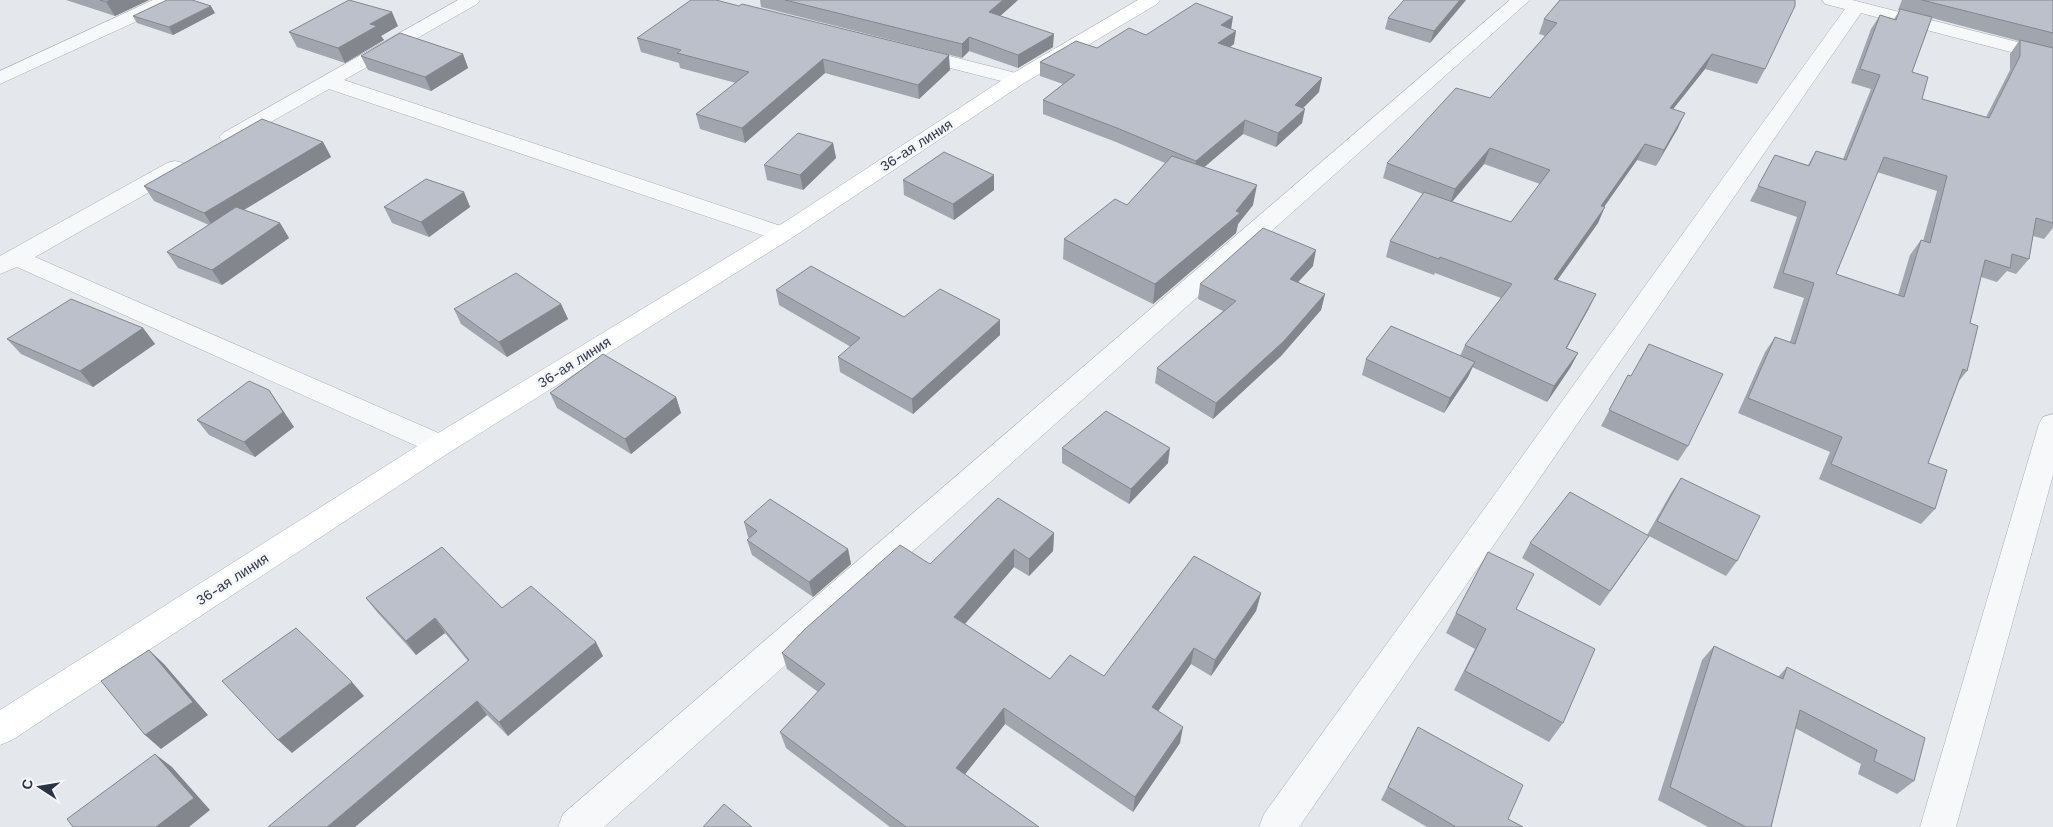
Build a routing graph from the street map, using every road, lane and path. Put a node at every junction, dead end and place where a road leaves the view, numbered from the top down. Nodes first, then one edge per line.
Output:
1 (168, 0) edge
2 (471, 0) edge
3 (1151, 0) edge
4 (1521, 0) edge
5 (1844, 3) edge
6 (894, 48) edge
7 (2053, 57) edge
8 (0, 78) edge
9 (1016, 79) junction
10 (329, 82) junction
11 (216, 145) edge
12 (190, 160) edge
13 (782, 234) junction
14 (8, 262) edge
15 (2053, 424) edge
16 (440, 445) junction
17 (0, 729) edge
18 (576, 827) edge
19 (1277, 827) edge
20 (1938, 827) edge

1 - 8 street
2 - 10 street
3 - 9 street, 36-ая линия
4 - 18 street
5 - 7 street
5 - 19 street
6 - 9 street
9 - 13 street, 36-ая линия
10 - 11 street
10 - 13 street
12 - 14 street
13 - 16 street, 36-ая линия
14 - 16 street
15 - 20 street
16 - 17 street, 36-ая линия

